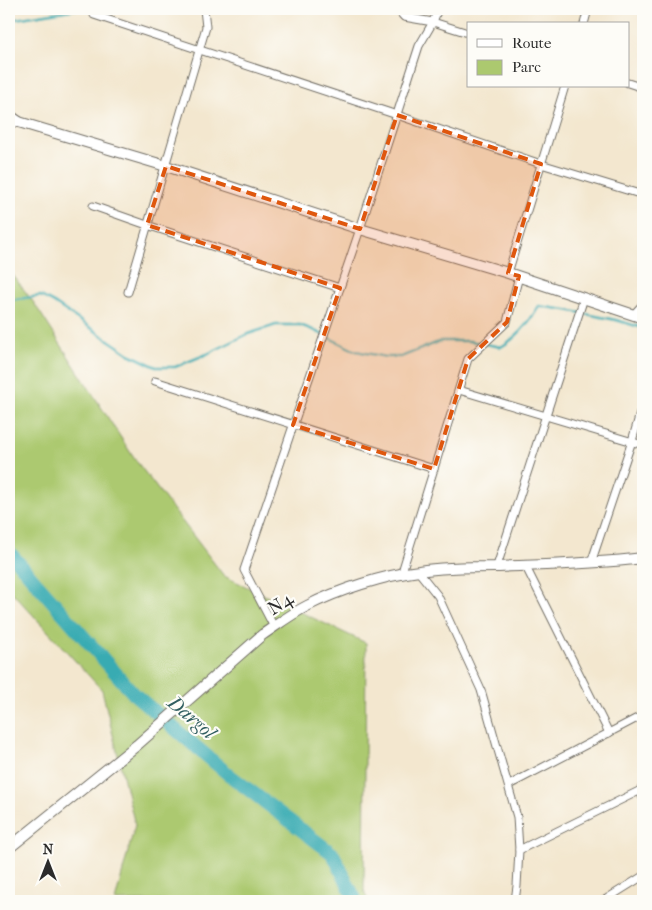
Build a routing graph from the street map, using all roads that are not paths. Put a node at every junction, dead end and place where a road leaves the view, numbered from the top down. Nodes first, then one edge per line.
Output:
1 (204, 9) edge
2 (397, 9) edge
3 (438, 9) edge
4 (588, 9) edge
5 (94, 15) dead end
6 (433, 22) junction
7 (585, 22) edge
8 (467, 33) edge
9 (200, 50) junction
10 (630, 84) edge
11 (564, 88) edge
12 (643, 88) edge
13 (397, 115) junction
14 (9, 117) edge
15 (541, 164) junction
16 (166, 166) junction
17 (643, 195) edge
18 (92, 206) dead end
19 (147, 225) junction
20 (360, 229) junction
21 (508, 272) junction
22 (519, 276) junction
23 (340, 288) junction
24 (128, 292) dead end
25 (584, 298) junction
26 (643, 304) edge
27 (638, 316) edge
28 (155, 381) dead end
29 (459, 390) junction
30 (643, 403) edge
31 (545, 416) junction
32 (293, 425) junction
33 (632, 442) junction
34 (643, 445) edge
35 (434, 468) junction
36 (643, 558) edge
37 (591, 563) junction
38 (525, 565) junction
39 (497, 566) junction
40 (418, 571) junction
41 (401, 575) junction
42 (274, 627) junction
43 (643, 716) edge
44 (609, 733) junction
45 (509, 785) junction
46 (642, 790) edge
47 (643, 798) edge
48 (9, 848) edge
49 (519, 850) junction
50 (643, 876) edge
51 (515, 901) edge
52 (603, 901) edge

1 - 9 street
2 - 6 street
3 - 6 street
4 - 7 street
5 - 9 street
6 - 8 street
6 - 13 street
9 - 13 street
9 - 16 street
10 - 12 street
11 - 15 street
13 - 15 street
13 - 20 street
14 - 16 main road
15 - 17 street
15 - 21 street
16 - 19 street
16 - 20 main road
18 - 19 street
19 - 23 street
19 - 24 street
20 - 21 main road
20 - 23 street
21 - 22 main road
22 - 25 main road
22 - 29 street
23 - 32 street
25 - 27 main road
25 - 31 street
26 - 27 street
28 - 32 street
29 - 31 street
29 - 35 street
30 - 33 street
31 - 33 street
31 - 39 street
32 - 35 street
32 - 42 street
33 - 34 street
33 - 37 street
35 - 41 street
36 - 37 main road, N4
37 - 38 main road, N4
38 - 39 main road, N4
38 - 44 street
39 - 40 main road, N4
40 - 41 main road, N4
40 - 45 street
41 - 42 main road, N4
42 - 48 main road, N4
43 - 44 street
44 - 45 street
45 - 49 street
46 - 47 street
46 - 49 street
49 - 51 street
50 - 52 street

